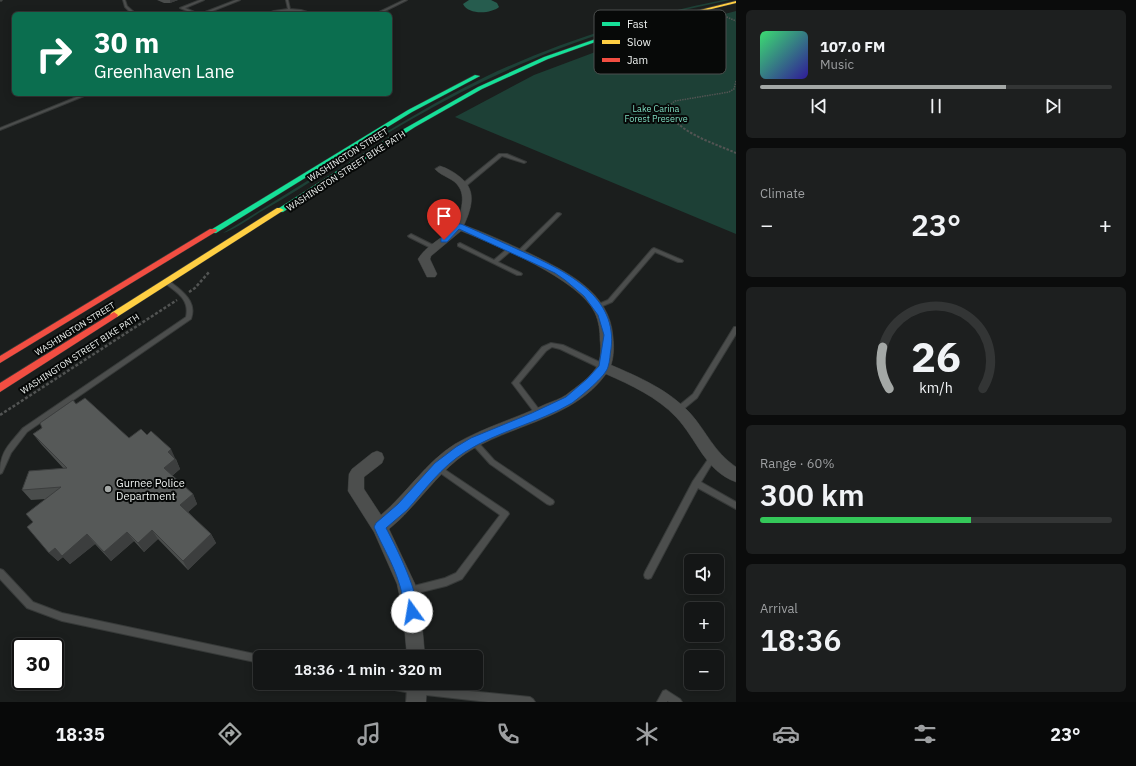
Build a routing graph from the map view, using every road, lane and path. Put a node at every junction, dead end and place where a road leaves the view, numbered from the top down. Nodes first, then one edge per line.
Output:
1 (124, 0) edge
2 (203, 0) edge
3 (239, 0) edge
4 (287, 0) edge
5 (406, 0) edge
6 (708, 0) edge
7 (736, 2) edge
8 (681, 6) dead end
9 (289, 9) junction
10 (700, 10) edge
11 (132, 12) edge
12 (192, 12) edge
13 (207, 12) edge
14 (276, 12) edge
15 (303, 12) edge
16 (381, 12) edge
17 (726, 17) edge
18 (736, 21) edge
19 (594, 39) edge
20 (485, 72) dead end
21 (736, 81) edge
22 (82, 96) edge
23 (0, 129) edge
24 (736, 153) edge
25 (524, 162) dead end
26 (440, 169) dead end
27 (464, 185) junction
28 (558, 214) dead end
29 (458, 226) junction
30 (411, 236) dead end
31 (460, 245) dead end
32 (435, 248) junction
33 (514, 251) junction
34 (680, 261) dead end
35 (494, 262) junction
36 (213, 268) dead end
37 (431, 274) dead end
38 (519, 274) dead end
39 (167, 282) junction
40 (182, 296) junction
41 (596, 306) junction
42 (736, 329) edge
43 (0, 360) edge
44 (604, 367) junction
45 (0, 388) edge
46 (678, 410) junction
47 (539, 414) junction
48 (0, 415) edge
49 (474, 442) junction
50 (713, 457) junction
51 (377, 458) dead end
52 (438, 468) junction
53 (0, 471) edge
54 (736, 475) edge
55 (696, 483) junction
56 (550, 502) dead end
57 (736, 506) edge
58 (380, 527) junction
59 (0, 573) edge
60 (648, 575) dead end
61 (407, 592) junction
62 (415, 650) edge
63 (253, 657) edge
64 (417, 692) edge
65 (530, 702) edge
66 (662, 702) edge
67 (677, 702) edge

1 - 11 lane
2 - 12 lane
3 - 13 lane
4 - 9 lane
5 - 16 lane
6 - 8 main road
7 - 10 main road, WASHINGTON STREET
9 - 14 lane
9 - 15 lane
17 - 18 path
19 - 39 main road, WASHINGTON STREET
20 - 43 main road, WASHINGTON STREET
21 - 24 path
22 - 23 lane
25 - 27 lane
26 - 27 street
27 - 29 street
28 - 33 lane
29 - 32 street
29 - 33 street
30 - 32 lane
31 - 35 lane
32 - 37 street
33 - 35 lane
33 - 41 street
34 - 41 lane
35 - 38 lane
36 - 40 path, WASHINGTON STREET BIKE PATH
39 - 40 lane
39 - 45 main road, WASHINGTON STREET
40 - 48 path, WASHINGTON STREET BIKE PATH
40 - 53 lane
41 - 44 street
42 - 46 lane
44 - 46 street
44 - 47 street
44 - 47 lane
46 - 50 street
47 - 49 street
49 - 52 street
49 - 56 lane
50 - 54 street
50 - 55 lane
51 - 58 street
52 - 58 street
52 - 61 lane
55 - 57 lane
55 - 60 lane
58 - 61 street
59 - 63 lane
61 - 62 street
64 - 65 lane
66 - 67 lane

